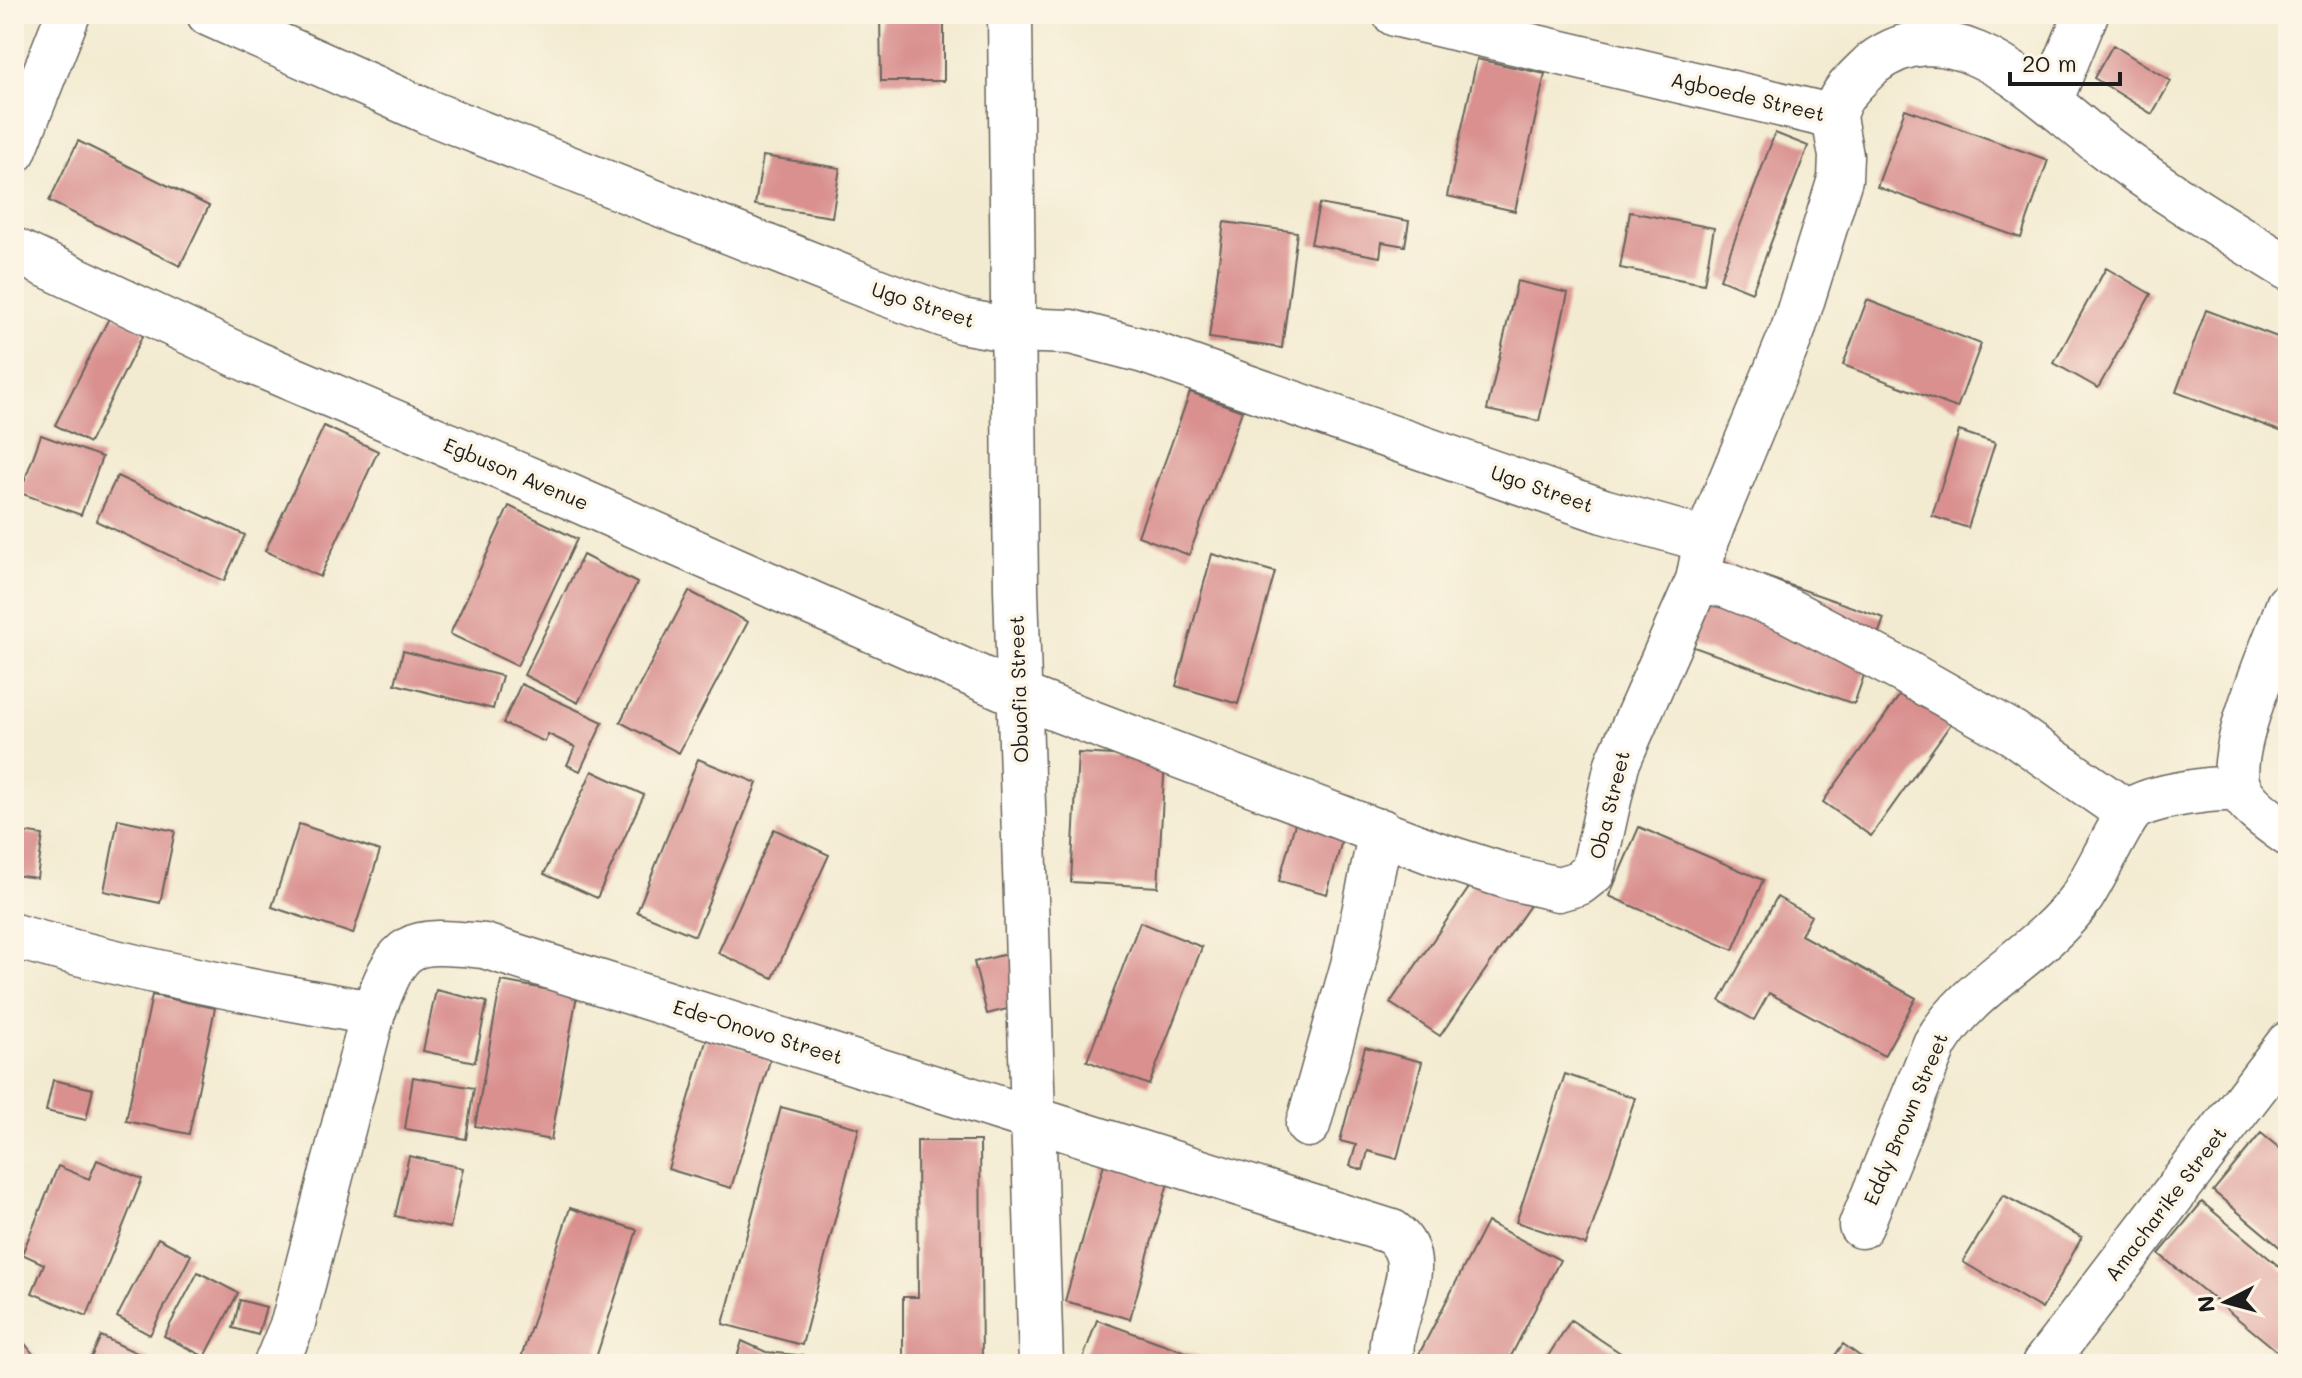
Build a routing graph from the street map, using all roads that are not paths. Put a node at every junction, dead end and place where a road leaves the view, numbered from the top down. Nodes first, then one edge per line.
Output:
1 (68, 14) edge
2 (209, 14) edge
3 (1010, 14) edge
4 (1395, 14) edge
5 (2086, 14) edge
6 (28, 82) edge
7 (2051, 99) junction
8 (1834, 117) junction
9 (14, 151) edge
10 (14, 250) edge
11 (2288, 268) edge
12 (1012, 330) junction
13 (1702, 560) junction
14 (2288, 605) edge
15 (1019, 695) junction
16 (2240, 790) junction
17 (2128, 813) junction
18 (1381, 831) junction
19 (2288, 834) edge
20 (14, 936) edge
21 (373, 1013) junction
22 (2288, 1044) edge
23 (1035, 1119) junction
24 (1308, 1125) dead end
25 (1861, 1226) dead end
26 (276, 1364) edge
27 (1041, 1364) edge
28 (1393, 1364) edge
29 (2044, 1364) edge

1 - 6 street
2 - 12 street, Ugo Street
3 - 12 street, Obuofia Street
4 - 8 street, Agboede Street
5 - 7 street
6 - 9 street
7 - 8 street, Agboede Street
7 - 11 street, Agboede Street
8 - 13 street, Oba Street
10 - 15 street, Egbuson Avenue
12 - 13 street, Ugo Street
12 - 15 street, Obuofia Street
13 - 17 street, Ugo Street
13 - 18 street, Oba Street
14 - 16 street
15 - 18 street, Oba Street
15 - 23 street, Obuofia Street
16 - 17 street
16 - 19 street
17 - 25 street, Eddy Brown Street
18 - 24 street
20 - 21 street
21 - 23 street, Ede-Onovo Street
21 - 26 street, Ede-Onovo Street
22 - 29 street, Amacharike Street
23 - 27 street, Obuofia Street
23 - 28 street, Ede-Onovo Street

